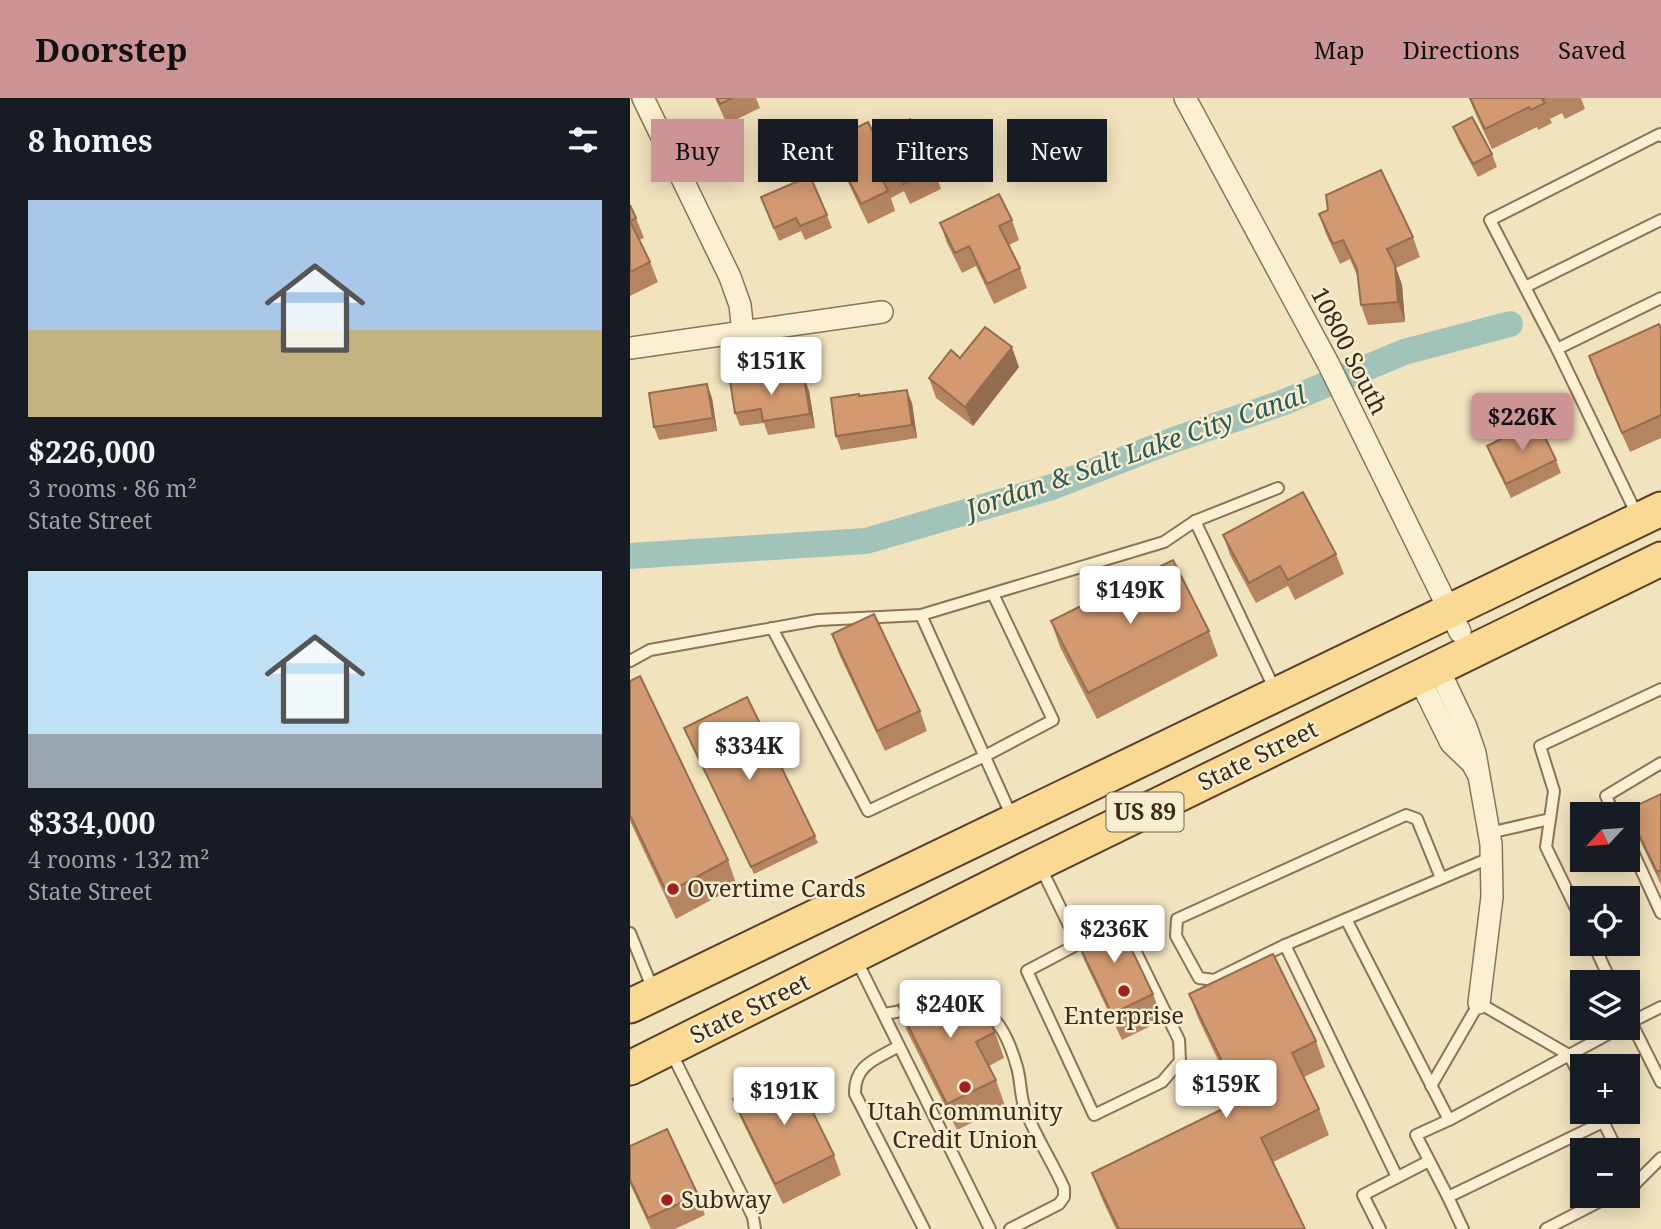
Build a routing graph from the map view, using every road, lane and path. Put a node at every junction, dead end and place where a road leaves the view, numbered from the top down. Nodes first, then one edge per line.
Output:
1 (643, 98) edge
2 (1185, 98) edge
3 (1661, 135) edge
4 (1661, 220) edge
5 (1525, 287) junction
6 (1661, 298) edge
7 (882, 312) dead end
8 (743, 332) junction
9 (630, 348) edge
10 (1557, 349) junction
11 (1278, 488) dead end
12 (1654, 520) edge
13 (1195, 521) junction
14 (1661, 559) edge
15 (993, 594) junction
16 (921, 615) junction
17 (1455, 622) junction
18 (772, 628) junction
19 (630, 661) edge
20 (1429, 673) junction
21 (1661, 689) edge
22 (1277, 695) junction
23 (985, 756) junction
24 (1661, 763) edge
25 (1609, 802) edge
26 (1550, 819) junction
27 (1015, 822) junction
28 (1489, 833) junction
29 (1492, 857) junction
30 (1039, 863) junction
31 (1640, 867) edge
32 (1441, 878) junction
33 (1570, 896) edge
34 (1661, 913) edge
35 (1346, 919) junction
36 (926, 921) junction
37 (1102, 932) edge
38 (630, 933) edge
39 (1090, 938) edge
40 (1078, 944) junction
41 (1286, 945) junction
42 (855, 957) junction
43 (642, 1000) edge
44 (1479, 1003) junction
45 (1661, 1006) edge
46 (884, 1014) junction
47 (1640, 1016) edge
48 (1595, 1040) edge
49 (1637, 1040) edge
50 (899, 1046) junction
51 (669, 1049) junction
52 (1569, 1055) junction
53 (630, 1068) edge
54 (1661, 1082) edge
55 (1431, 1086) junction
56 (1449, 1120) junction
57 (1585, 1124) edge
58 (1661, 1158) edge
59 (1429, 1161) junction
60 (1397, 1177) junction
61 (1640, 1178) edge
62 (1448, 1198) junction
63 (1587, 1208) edge
64 (755, 1229) edge
65 (924, 1229) edge
66 (990, 1229) edge
67 (1010, 1229) edge
68 (1380, 1229) edge
69 (1463, 1229) edge
70 (1546, 1229) edge

1 - 8 street
2 - 17 street, 10800 South
3 - 5 lane
4 - 5 lane
5 - 10 lane
6 - 10 lane
7 - 8 street
8 - 9 street
10 - 12 lane
11 - 13 lane
12 - 17 main road, State Street / US 89
13 - 15 lane
13 - 22 lane
14 - 20 main road, State Street / US 89
15 - 16 lane
15 - 23 lane
16 - 18 lane
16 - 23 lane
17 - 20 main road
17 - 22 main road, State Street / US 89
18 - 19 lane
18 - 23 lane
20 - 28 street
20 - 30 main road, State Street / US 89
21 - 26 lane
22 - 27 main road, State Street / US 89
22 - 36 main road
23 - 27 lane
24 - 25 lane
26 - 28 lane
26 - 33 lane
27 - 43 main road, State Street / US 89
28 - 29 street
29 - 32 lane
29 - 44 street
30 - 36 main road, State Street / US 89
30 - 40 lane
31 - 34 lane
32 - 35 lane
32 - 41 lane
35 - 41 lane
35 - 55 lane
36 - 42 main road, State Street / US 89
37 - 40 lane
38 - 43 lane
39 - 40 lane
41 - 60 lane
42 - 46 lane
42 - 51 main road, State Street / US 89
44 - 52 lane
44 - 55 lane
45 - 47 lane
46 - 50 lane
46 - 67 lane
48 - 52 lane
49 - 54 lane
50 - 65 lane
50 - 66 lane
51 - 53 main road, State Street / US 89
51 - 64 lane
52 - 56 lane
55 - 56 lane
56 - 59 lane
57 - 62 lane
58 - 61 lane
59 - 60 lane
59 - 62 lane
60 - 68 lane
62 - 69 lane
63 - 70 lane

